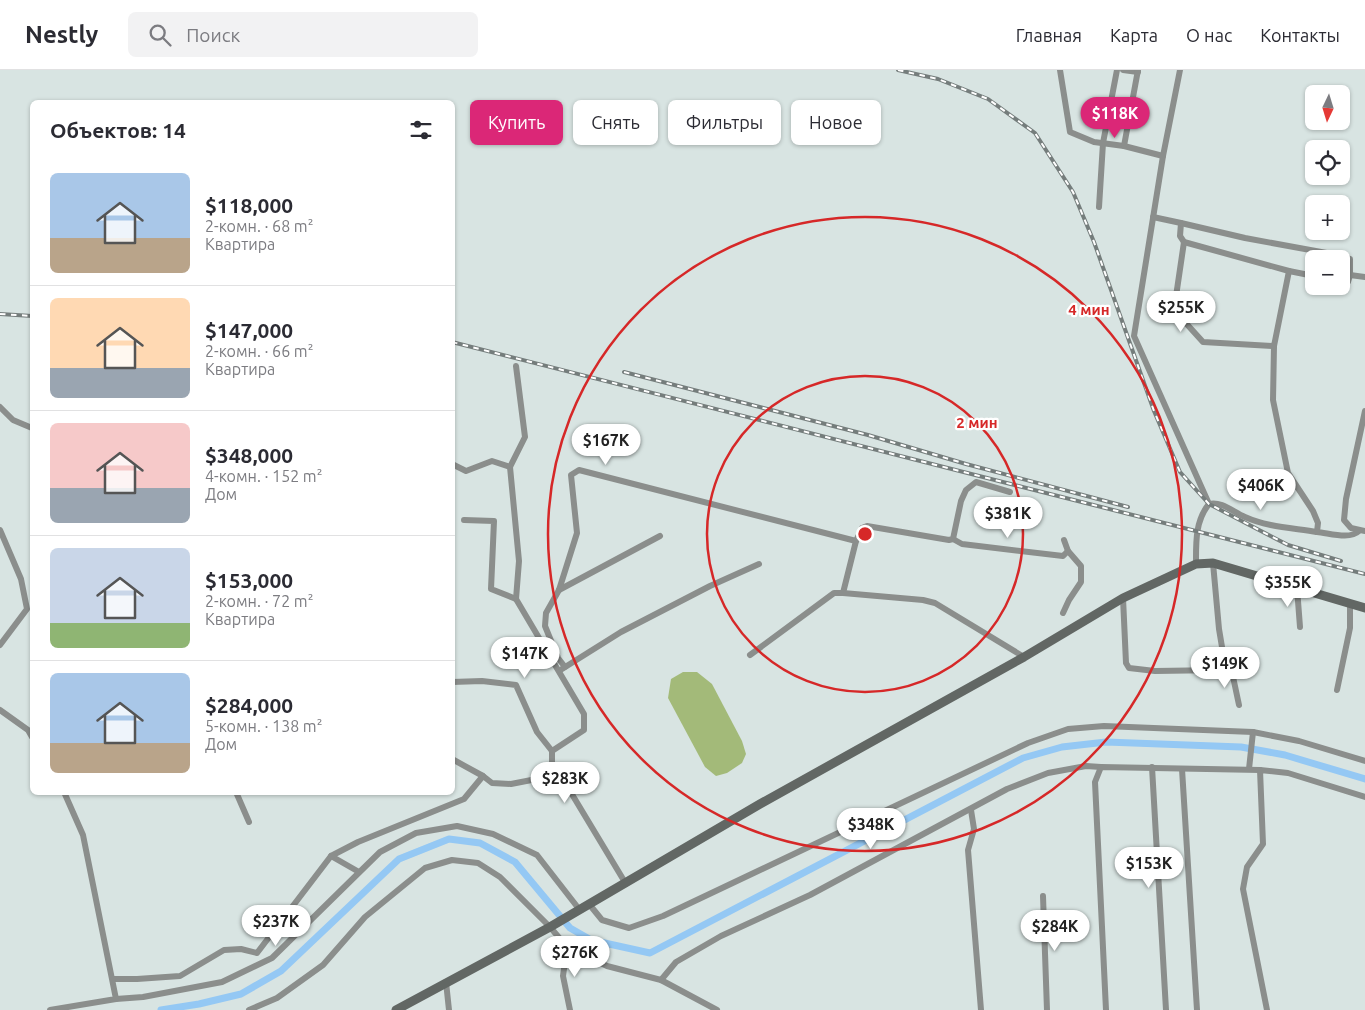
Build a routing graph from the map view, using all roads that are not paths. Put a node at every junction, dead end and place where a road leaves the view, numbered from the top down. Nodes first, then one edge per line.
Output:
1 (1060, 70) edge
2 (1117, 70) edge
3 (1123, 70) edge
4 (1180, 70) edge
5 (1138, 71) edge
6 (1103, 143) junction
7 (1124, 146) junction
8 (1163, 156) junction
9 (1099, 207) dead end
10 (1153, 217) junction
11 (1182, 223) junction
12 (1184, 242) junction
13 (1310, 250) edge
14 (1289, 271) junction
15 (1305, 274) edge
16 (1350, 275) edge
17 (1365, 277) edge
18 (1274, 346) junction
19 (516, 366) dead end
20 (0, 408) edge
21 (1365, 411) edge
22 (30, 427) edge
23 (455, 465) edge
24 (510, 467) junction
25 (1010, 492) dead end
26 (1209, 504) junction
27 (464, 520) dead end
28 (0, 530) edge
29 (1362, 531) edge
30 (1318, 532) junction
31 (660, 536) dead end
32 (952, 539) junction
33 (1064, 540) dead end
34 (856, 541) junction
35 (1068, 551) junction
36 (1214, 563) junction
37 (759, 564) dead end
38 (1196, 564) junction
39 (1297, 588) junction
40 (560, 590) junction
41 (844, 593) junction
42 (1123, 598) junction
43 (516, 599) junction
44 (1350, 604) junction
45 (1365, 608) edge
46 (1063, 613) dead end
47 (1300, 627) dead end
48 (0, 644) edge
49 (750, 655) dead end
50 (1024, 657) junction
51 (1225, 665) junction
52 (562, 669) junction
53 (455, 682) edge
54 (1337, 690) dead end
55 (1239, 705) dead end
56 (0, 710) edge
57 (30, 734) edge
58 (1252, 734) junction
59 (552, 751) junction
60 (455, 761) edge
61 (1365, 761) edge
62 (1101, 767) junction
63 (1152, 767) junction
64 (1249, 767) junction
65 (1182, 769) junction
66 (1260, 770) junction
67 (483, 776) junction
68 (552, 776) junction
69 (65, 795) edge
70 (237, 795) edge
71 (1365, 797) edge
72 (971, 810) junction
73 (249, 822) dead end
74 (331, 856) junction
75 (359, 872) junction
76 (626, 884) junction
77 (1043, 896) dead end
78 (589, 904) junction
79 (579, 909) junction
80 (550, 927) junction
81 (567, 947) junction
82 (113, 979) junction
83 (661, 980) junction
84 (446, 982) junction
85 (116, 999) junction
86 (50, 1010) edge
87 (249, 1010) edge
88 (396, 1010) edge
89 (449, 1010) edge
90 (570, 1010) edge
91 (717, 1010) edge
92 (980, 1010) edge
93 (1047, 1010) edge
94 (1106, 1010) edge
95 (1166, 1010) edge
96 (1197, 1010) edge
97 (1267, 1010) edge

1 - 6 street
2 - 6 street
3 - 5 street
4 - 8 street
5 - 7 street
6 - 7 street
6 - 9 street
7 - 8 street
8 - 10 street
10 - 11 street
10 - 26 street
11 - 12 street
11 - 13 street
12 - 14 street
12 - 18 street
14 - 15 street
14 - 18 street
16 - 17 street
18 - 30 street
19 - 24 street
20 - 22 street
21 - 29 street
23 - 24 street
24 - 43 street
25 - 32 street
26 - 30 street
26 - 38 street
27 - 43 street
28 - 48 street
29 - 30 street
31 - 40 street
32 - 34 street
32 - 35 street
33 - 35 street
34 - 40 street
34 - 41 street
35 - 46 street
36 - 38 main road
36 - 39 main road
36 - 51 street
37 - 52 street
38 - 42 main road
39 - 44 main road
39 - 47 street
40 - 52 street
41 - 49 street
41 - 50 street
42 - 50 main road
42 - 51 street
43 - 52 street
44 - 45 main road
44 - 54 street
50 - 76 main road
51 - 55 street
52 - 59 street
53 - 59 street
56 - 57 street
58 - 61 street
58 - 64 street
58 - 78 street
59 - 68 street
60 - 67 street
62 - 63 street
62 - 72 street
62 - 94 street
63 - 65 street
63 - 95 street
64 - 65 street
64 - 66 street
65 - 96 street
66 - 71 street
66 - 97 street
67 - 68 street
67 - 74 street
68 - 76 street
69 - 82 street
70 - 73 street
72 - 83 street
72 - 92 street
74 - 75 street
74 - 82 street
75 - 79 street
75 - 85 street
76 - 78 main road
77 - 93 street
78 - 79 main road
79 - 80 main road
80 - 81 street
80 - 84 main road
80 - 87 street
81 - 83 street
81 - 90 street
82 - 85 street
83 - 91 street
84 - 88 main road
84 - 89 street
85 - 86 street

